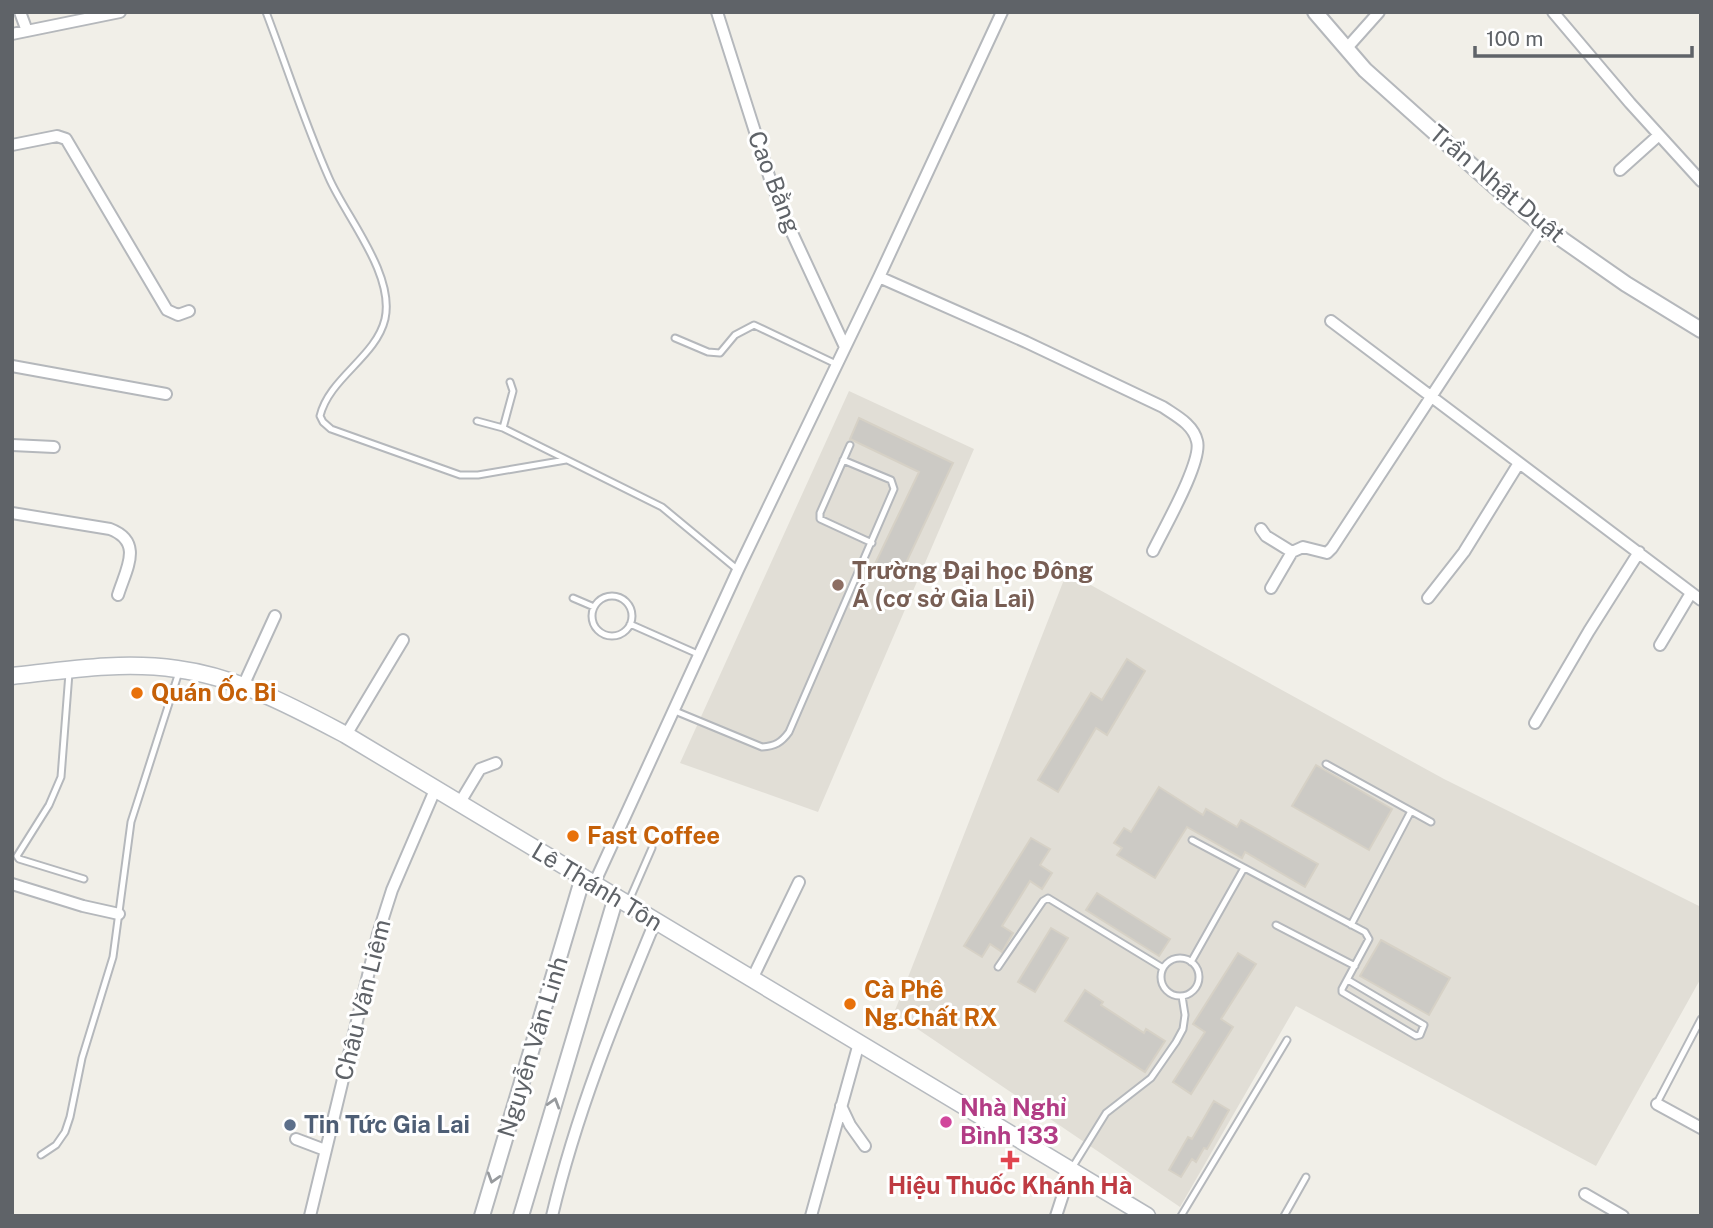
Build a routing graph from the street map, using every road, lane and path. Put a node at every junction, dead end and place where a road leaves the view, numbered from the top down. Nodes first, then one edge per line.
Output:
1 (20, 12) edge
2 (120, 12) edge
3 (267, 12) edge
4 (717, 12) edge
5 (1002, 12) edge
6 (1315, 12) edge
7 (1379, 12) edge
8 (1553, 12) edge
9 (27, 31) junction
10 (12, 34) edge
11 (1346, 49) junction
12 (1659, 135) junction
13 (12, 145) edge
14 (1620, 170) dead end
15 (1701, 181) edge
16 (1543, 226) junction
17 (879, 277) junction
18 (189, 311) dead end
19 (1331, 321) dead end
20 (1701, 330) edge
21 (675, 338) dead end
22 (845, 347) junction
23 (836, 364) junction
24 (12, 366) edge
25 (510, 382) dead end
26 (166, 394) dead end
27 (1430, 397) junction
28 (477, 421) dead end
29 (503, 428) junction
30 (12, 445) edge
31 (850, 445) dead end
32 (54, 447) dead end
33 (566, 460) junction
34 (843, 460) junction
35 (1519, 463) junction
36 (12, 513) edge
37 (1261, 529) dead end
38 (872, 543) junction
39 (1153, 551) dead end
40 (1292, 552) junction
41 (1639, 552) junction
42 (738, 570) junction
43 (1271, 588) dead end
44 (1691, 593) junction
45 (118, 595) dead end
46 (573, 598) dead end
47 (1428, 598) dead end
48 (1701, 600) edge
49 (594, 607) junction
50 (275, 616) dead end
51 (630, 624) junction
52 (404, 640) dead end
53 (1660, 645) dead end
54 (700, 655) junction
55 (69, 669) junction
56 (180, 669) junction
57 (12, 676) edge
58 (243, 686) junction
59 (675, 711) junction
60 (1535, 723) dead end
61 (346, 735) junction
62 (496, 763) dead end
63 (1326, 764) dead end
64 (435, 790) junction
65 (459, 804) junction
66 (1411, 811) junction
67 (1431, 822) dead end
68 (1192, 840) dead end
69 (652, 848) dead end
70 (1244, 868) junction
71 (84, 879) dead end
72 (589, 881) junction
73 (799, 882) dead end
74 (12, 884) edge
75 (621, 901) junction
76 (118, 914) junction
77 (655, 922) junction
78 (1276, 925) dead end
79 (1352, 925) junction
80 (1191, 962) junction
81 (1355, 966) junction
82 (998, 967) dead end
83 (1163, 968) junction
84 (751, 979) junction
85 (1348, 980) junction
86 (1182, 996) junction
87 (1701, 1019) edge
88 (1287, 1040) dead end
89 (859, 1043) junction
90 (1657, 1104) joint
91 (841, 1106) junction
92 (1701, 1128) edge
93 (296, 1139) dead end
94 (865, 1146) dead end
95 (325, 1150) junction
96 (41, 1154) dead end
97 (1071, 1170) junction
98 (1306, 1177) dead end
99 (1585, 1194) dead end
100 (310, 1216) edge
101 (482, 1216) edge
102 (521, 1216) edge
103 (552, 1216) edge
104 (811, 1216) edge
105 (1056, 1216) edge
106 (1147, 1216) edge
107 (1181, 1216) edge
108 (1284, 1216) edge
109 (1623, 1216) edge

1 - 9 street
2 - 9 street
3 - 33 lane
4 - 22 street, Cao Bằng
5 - 17 street
6 - 11 street, Trần Nhật Duật
7 - 11 street
8 - 12 street
9 - 10 street
11 - 16 street, Trần Nhật Duật
12 - 14 street
12 - 15 street
13 - 18 street
16 - 20 street, Trần Nhật Duật
16 - 27 street
17 - 22 street
17 - 39 street
19 - 27 street
21 - 23 lane
22 - 23 street
23 - 42 street
24 - 26 street
25 - 29 lane
27 - 35 street
27 - 40 street
28 - 29 lane
29 - 33 lane
30 - 32 street
31 - 34 lane
33 - 42 lane
34 - 38 lane
34 - 38 lane
35 - 41 street
35 - 47 street
36 - 45 street
37 - 40 street
38 - 59 lane
40 - 43 street
41 - 44 street
41 - 60 street
42 - 54 street
44 - 48 street
44 - 53 street
46 - 49 lane
49 - 51 lane
49 - 51 lane
50 - 58 street
51 - 54 lane
52 - 61 street
54 - 59 street
55 - 56 main road, Lê Thánh Tôn
55 - 57 main road, Lê Thánh Tôn
55 - 71 lane
56 - 58 main road, Lê Thánh Tôn
56 - 76 lane
58 - 61 main road, Lê Thánh Tôn
59 - 72 street
61 - 64 main road, Lê Thánh Tôn
62 - 65 street
63 - 66 lane
64 - 65 main road, Lê Thánh Tôn
64 - 95 street, Châu Văn Liêm
65 - 72 main road, Lê Thánh Tôn
66 - 67 lane
66 - 79 lane
68 - 70 lane
69 - 75 lane
70 - 79 lane
70 - 80 lane
72 - 75 main road, Lê Thánh Tôn
72 -> 101 street, Nguyễn Văn Linh
73 - 84 street
74 - 76 street
75 - 77 main road, Lê Thánh Tôn
102 -> 75 street, Nguyễn Văn Linh
76 - 96 lane
77 - 84 main road, Lê Thánh Tôn
77 - 103 street
78 - 81 lane
79 - 81 lane
80 - 83 lane
80 - 86 lane
81 - 85 lane
82 - 83 lane
83 - 86 lane
84 - 89 main road, Lê Thánh Tôn
85 - 85 lane
86 - 97 lane
87 - 90 lane
88 - 107 lane
89 - 91 street
89 - 97 main road, Lê Thánh Tôn
90 - 92 street
91 - 94 street
91 - 104 street
93 - 95 street
95 - 100 street, Châu Văn Liêm
97 - 105 street
97 - 106 main road, Lê Thánh Tôn
98 - 108 lane
99 - 109 street

